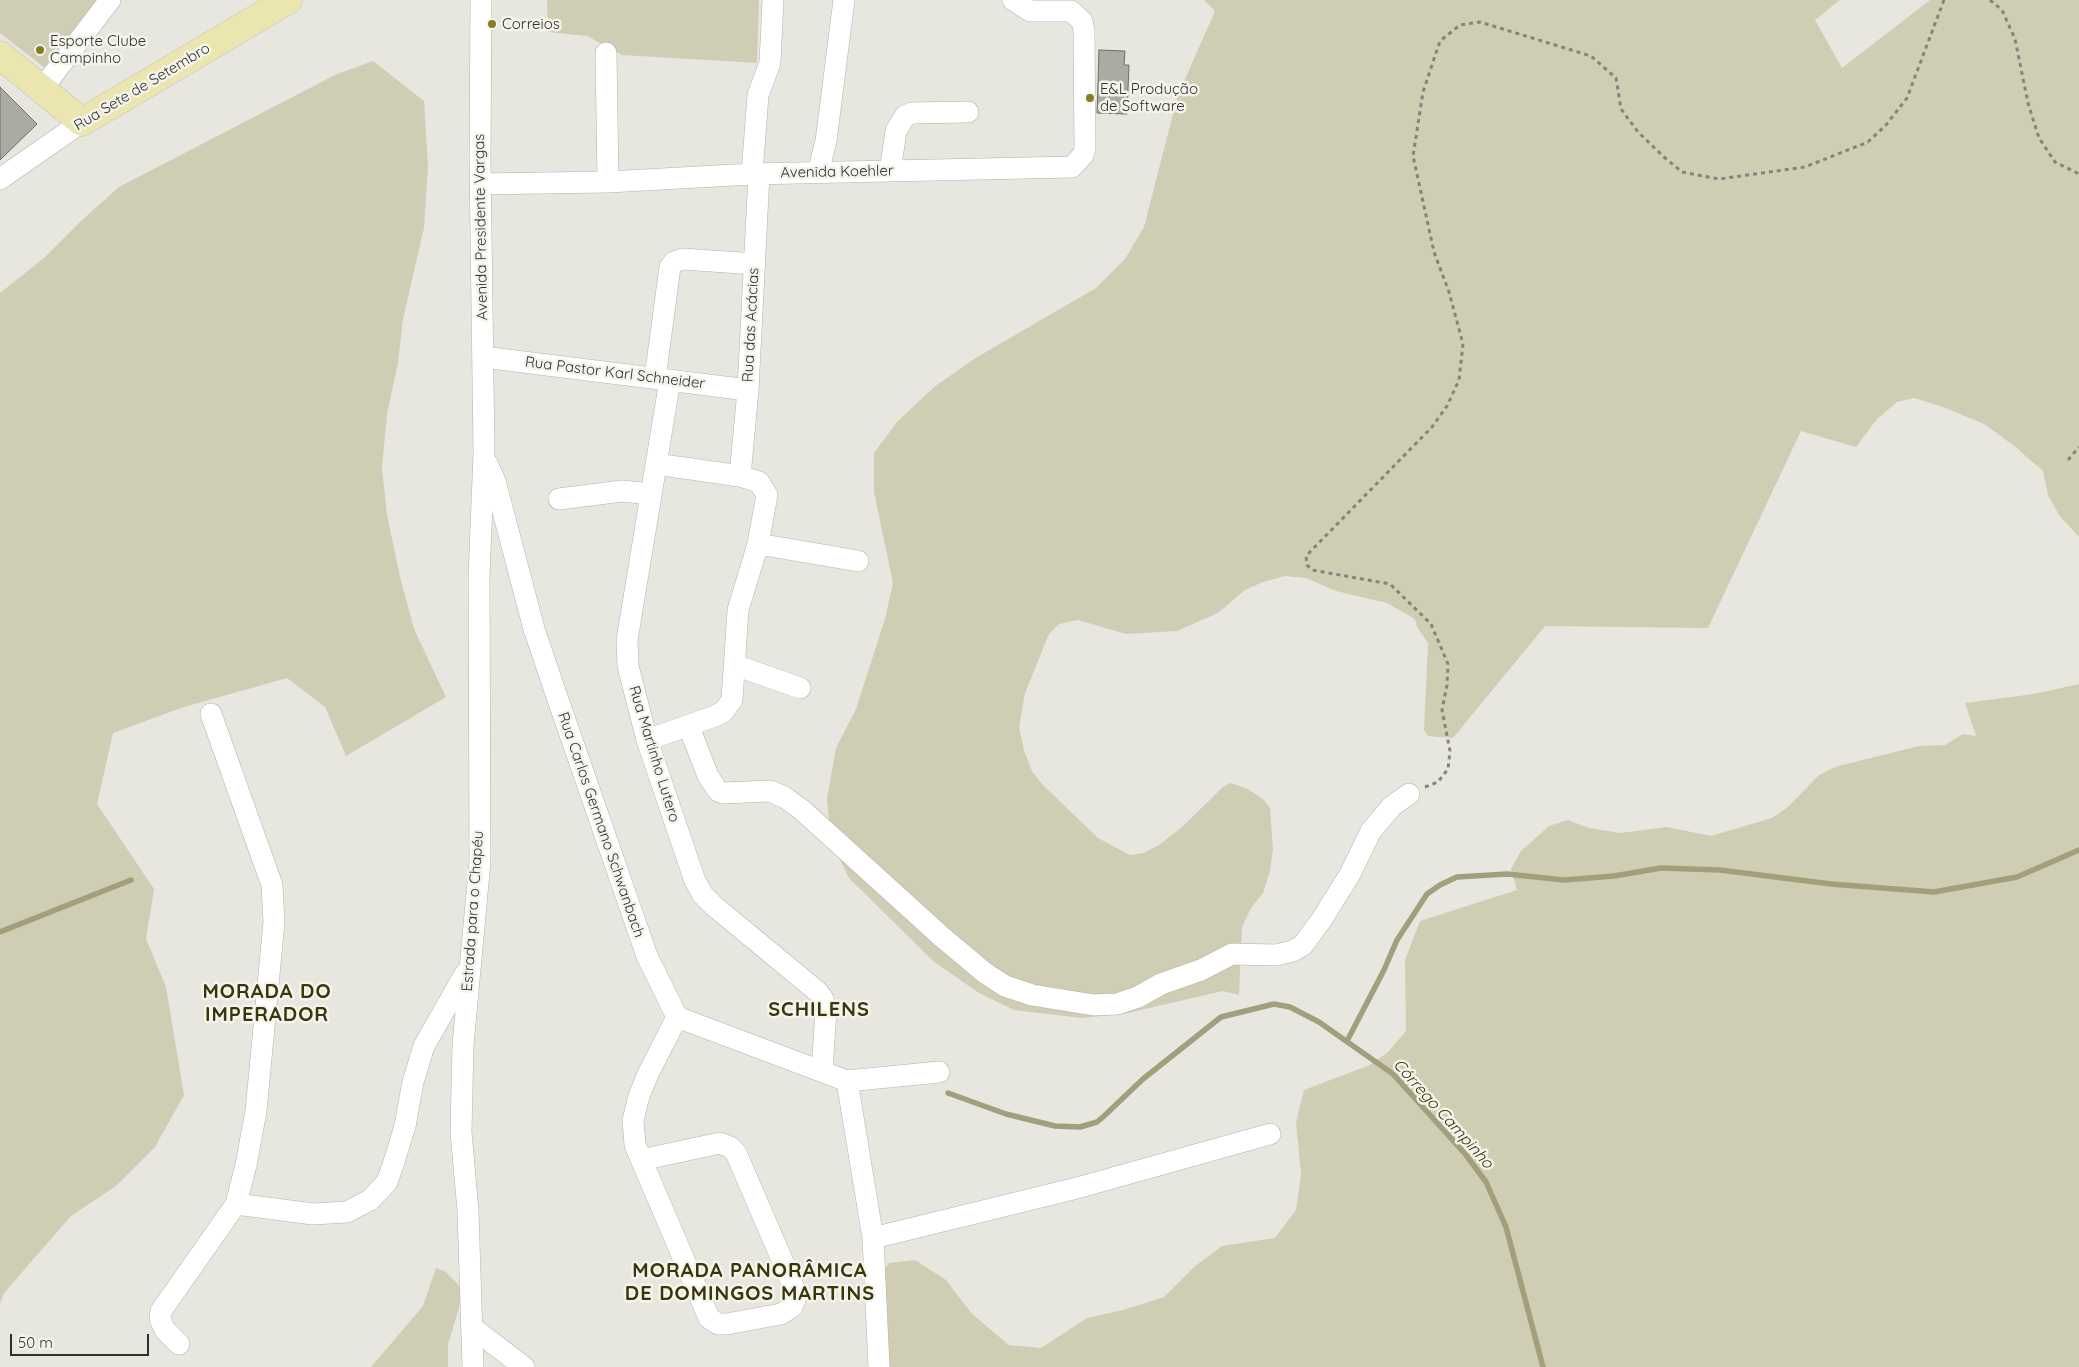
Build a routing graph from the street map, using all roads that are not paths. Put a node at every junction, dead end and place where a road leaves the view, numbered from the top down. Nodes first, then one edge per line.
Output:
1 (110, 0) edge
2 (288, 0) edge
3 (480, 0) edge
4 (773, 0) edge
5 (844, 0) edge
6 (1013, 0) edge
7 (1071, 6) edge
8 (606, 53) dead end
9 (0, 55) edge
10 (42, 89) junction
11 (968, 112) dead end
12 (82, 122) junction
13 (890, 171) junction
14 (818, 173) junction
15 (756, 174) junction
16 (0, 179) edge
17 (608, 182) junction
18 (480, 184) junction
19 (755, 264) junction
20 (483, 356) junction
21 (663, 379) junction
22 (748, 390) junction
23 (484, 454) junction
24 (656, 464) junction
25 (740, 476) junction
26 (651, 494) junction
27 (559, 499) dead end
28 (758, 544) junction
29 (858, 561) dead end
30 (735, 664) junction
31 (800, 688) dead end
32 (211, 714) dead end
33 (689, 727) junction
34 (648, 740) junction
35 (1409, 794) road end
36 (468, 969) junction
37 (677, 1017) junction
38 (822, 1071) junction
39 (939, 1072) dead end
40 (848, 1081) junction
41 (1270, 1134) dead end
42 (641, 1160) junction
43 (236, 1204) junction
44 (873, 1238) junction
45 (473, 1328) junction
46 (179, 1344) dead end
47 (473, 1367) edge
48 (524, 1367) edge
49 (879, 1367) edge

1 - 10 street
2 - 12 main road, Rua Sete de Setembro
3 - 18 street, Avenida Presidente Vargas
4 - 15 street, Rua das Acácias
5 - 14 street
6 - 7 street
7 - 13 street, Avenida Koehler
8 - 17 street
9 - 10 main road
10 - 12 main road
11 - 13 street
12 - 16 street, Rua Sete de Setembro
13 - 14 street, Avenida Koehler
14 - 15 street, Avenida Koehler
15 - 17 street, Avenida Koehler
15 - 19 street, Rua das Acácias
17 - 18 street, Avenida Koehler
18 - 20 street, Avenida Presidente Vargas
19 - 21 street, Rua Martinho Lutero
19 - 22 street, Rua das Acácias
20 - 21 street, Rua Pastor Karl Schneider
20 - 23 street, Avenida Presidente Vargas
21 - 22 street, Rua Pastor Karl Schneider
21 - 24 street, Rua Martinho Lutero
22 - 25 street, Rua das Acácias
23 - 36 street, Estrada para o Chapéu
23 - 37 street, Rua Carlos Germano Schwanbach
24 - 25 street
24 - 26 street, Rua Martinho Lutero
25 - 28 street
26 - 27 street
26 - 34 street, Rua Martinho Lutero
28 - 29 street
28 - 30 street
30 - 31 street
30 - 33 street
32 - 43 street
33 - 34 street
33 - 35 street
34 - 38 street, Rua Martinho Lutero
36 - 43 street
36 - 45 street, Estrada para o Chapéu
37 - 38 street
37 - 42 street
38 - 40 street
39 - 40 street
40 - 44 street
41 - 44 street
42 - 42 street
43 - 46 street
44 - 49 street
45 - 47 street, Estrada para o Chapéu
45 - 48 street

